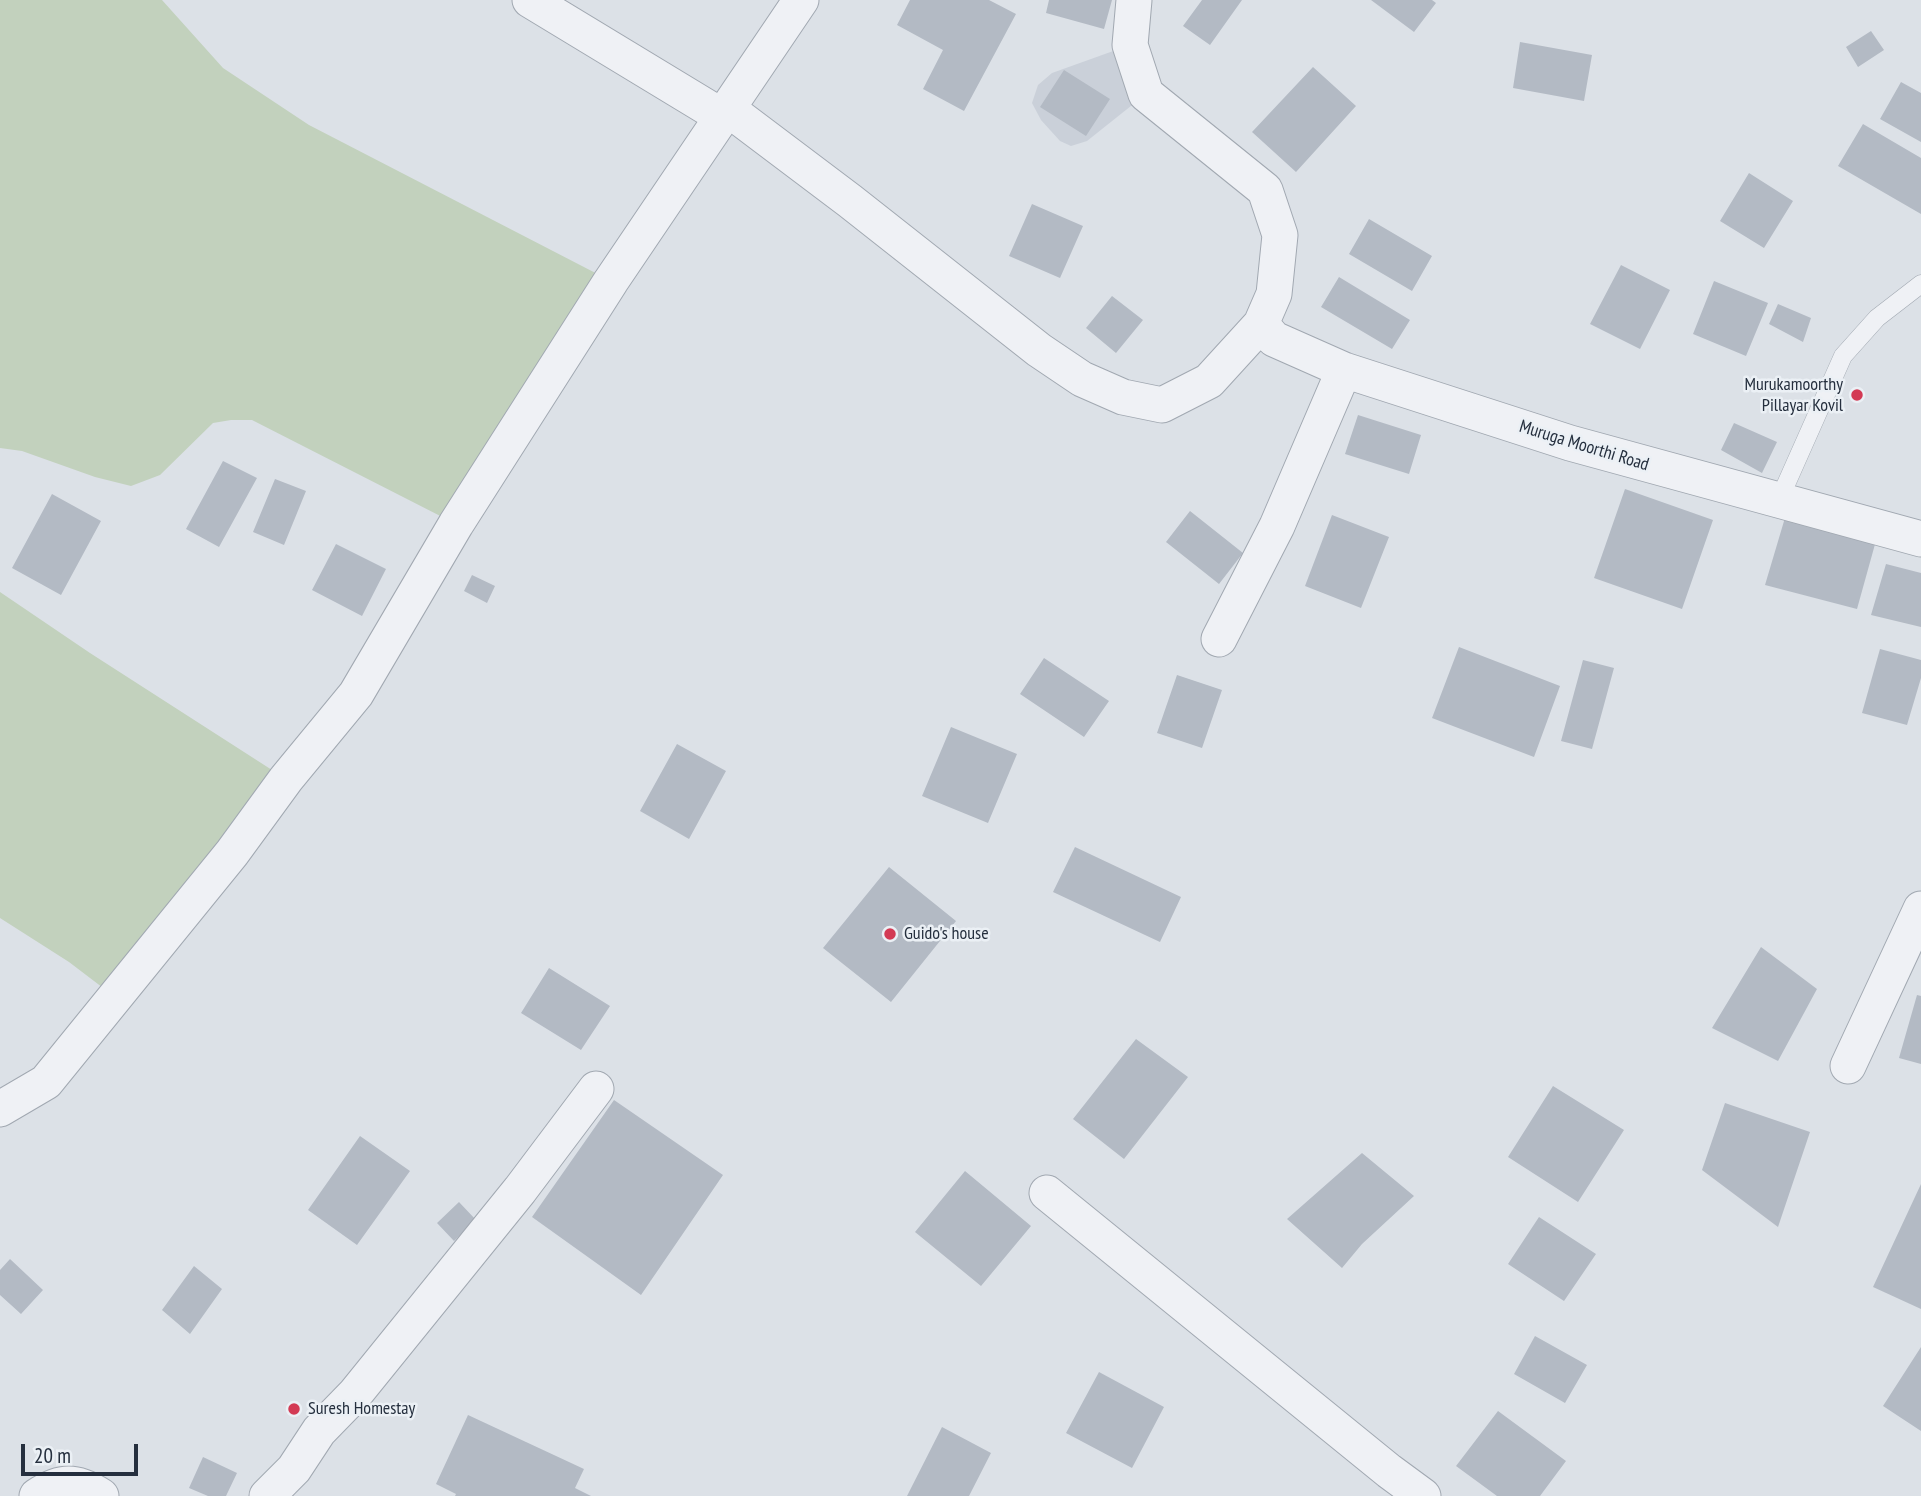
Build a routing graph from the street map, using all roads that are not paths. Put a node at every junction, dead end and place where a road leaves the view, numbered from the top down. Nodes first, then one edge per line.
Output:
1 (530, 0) edge
2 (801, 0) edge
3 (1134, 0) edge
4 (726, 113) junction
5 (1921, 284) edge
6 (1261, 324) junction
7 (1344, 370) junction
8 (1779, 500) junction
9 (1921, 538) edge
10 (1219, 639) dead end
11 (1921, 909) edge
12 (1849, 1066) dead end
13 (596, 1089) dead end
14 (0, 1109) edge
15 (1047, 1193) dead end
16 (37, 1496) edge
17 (101, 1496) edge
18 (267, 1496) edge
19 (1423, 1496) edge

1 - 4 street
2 - 4 street
3 - 6 street
4 - 6 street
4 - 14 street
5 - 8 lane
6 - 7 street, Muruga Moorthi Road
7 - 8 street, Muruga Moorthi Road
7 - 10 street
8 - 9 street, Muruga Moorthi Road
11 - 12 street
13 - 18 street
15 - 19 street
16 - 17 street

